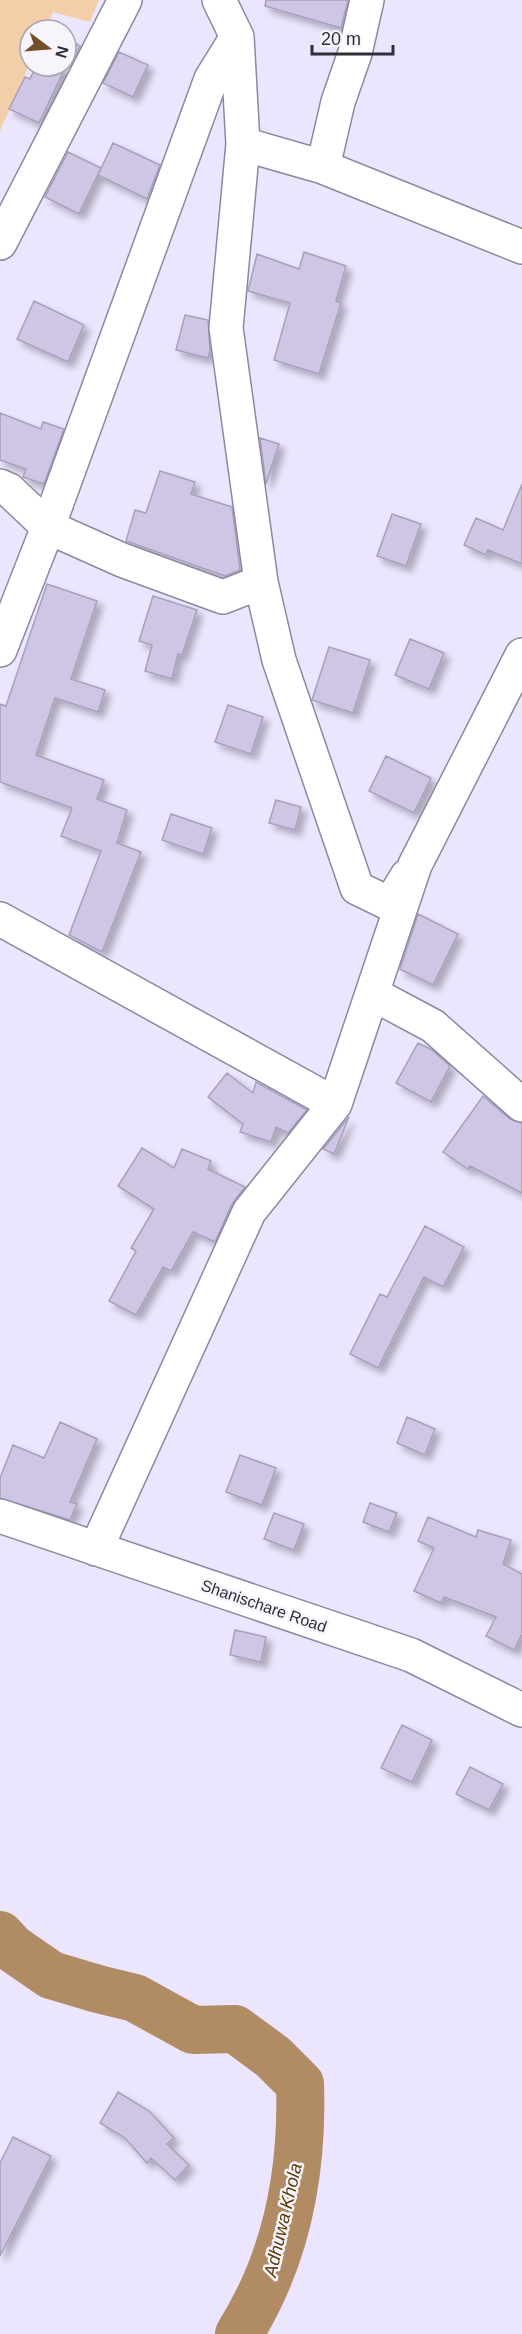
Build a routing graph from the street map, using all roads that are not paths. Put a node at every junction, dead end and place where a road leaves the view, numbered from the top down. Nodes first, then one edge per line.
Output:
1 (125, 0) edge
2 (219, 0) edge
3 (367, 0) edge
4 (237, 37) junction
5 (243, 144) junction
6 (323, 167) junction
7 (0, 243) edge
8 (522, 248) edge
9 (0, 486) edge
10 (48, 527) junction
11 (261, 582) junction
12 (0, 650) edge
13 (522, 655) edge
14 (415, 865) junction
15 (0, 919) edge
16 (372, 994) junction
17 (335, 1104) junction
18 (522, 1105) edge
19 (0, 1516) edge
20 (96, 1549) junction
21 (520, 1702) edge

1 - 7 street
2 - 4 street
3 - 6 street
4 - 5 street
4 - 10 street
5 - 6 street
5 - 11 street
6 - 8 street
9 - 10 street
10 - 11 street
10 - 12 street
11 - 14 street
13 - 14 street
14 - 16 street
15 - 17 street
16 - 17 street
16 - 18 street
17 - 20 street
19 - 20 street, Shanischare Road
20 - 21 street, Shanischare Road

